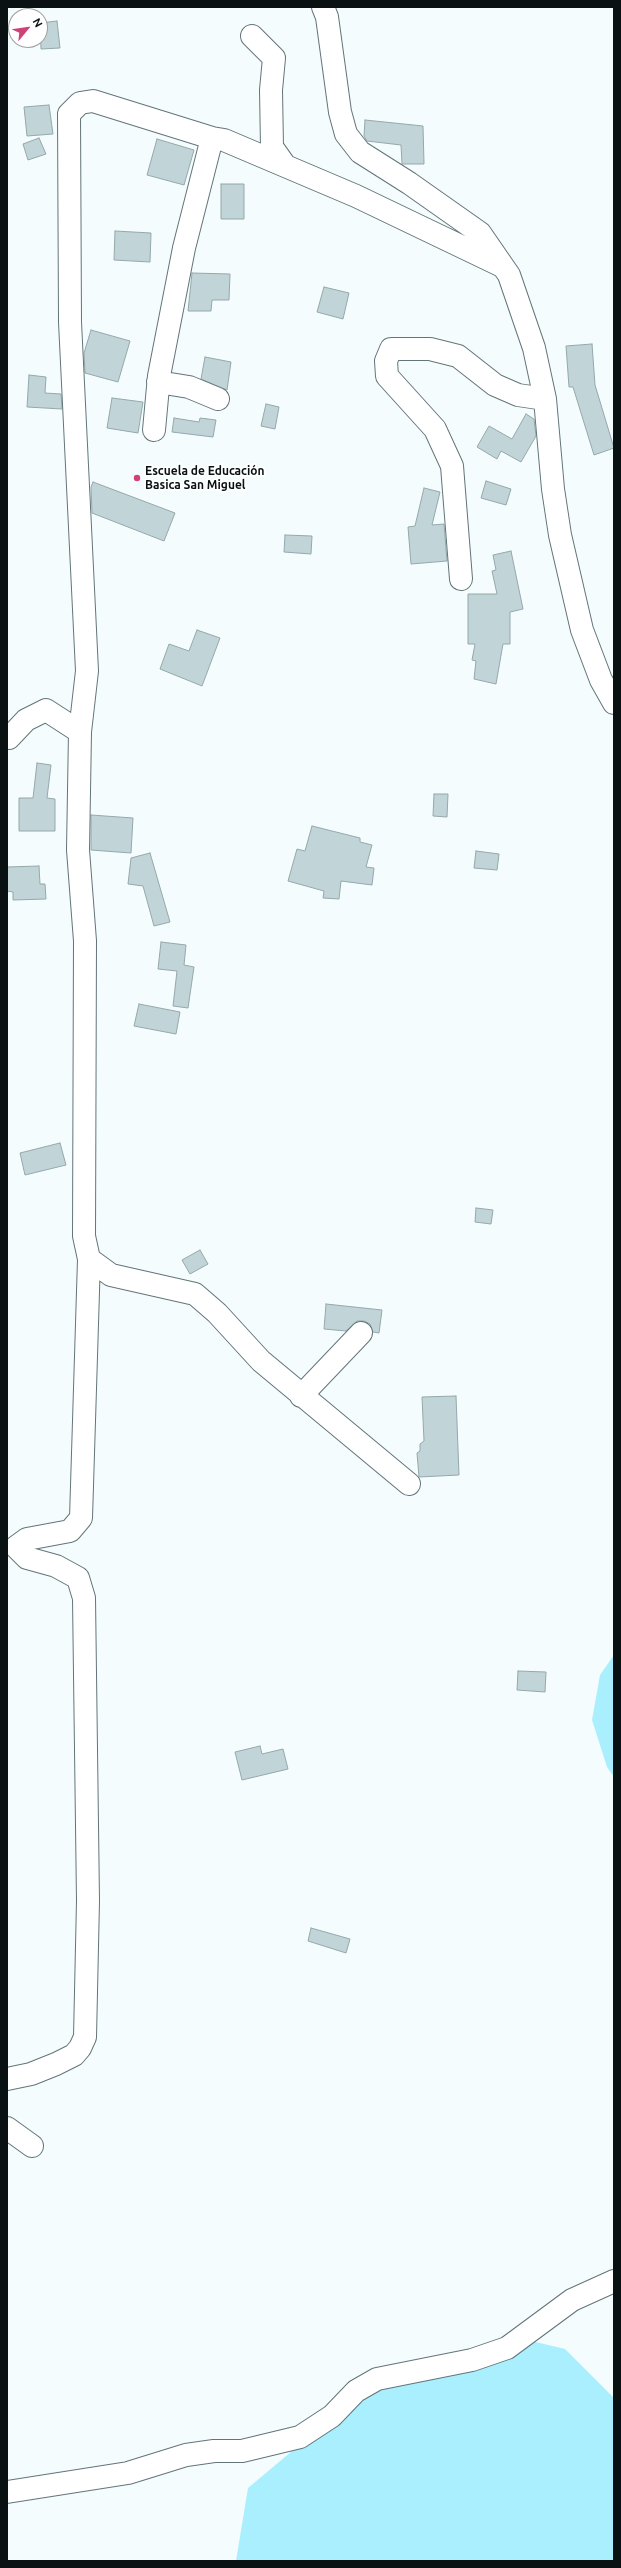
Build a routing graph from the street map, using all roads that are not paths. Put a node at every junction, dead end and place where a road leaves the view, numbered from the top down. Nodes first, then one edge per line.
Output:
1 (323, 7) edge
2 (252, 36) dead end
3 (212, 138) junction
4 (284, 164) junction
5 (502, 266) junction
6 (158, 382) junction
7 (218, 399) dead end
8 (545, 399) junction
9 (154, 430) dead end
10 (461, 579) dead end
11 (614, 703) edge
12 (80, 732) junction
13 (9, 738) dead end
14 (89, 1259) junction
15 (361, 1333) dead end
16 (302, 1396) junction
17 (409, 1484) dead end
18 (7, 2079) edge
19 (7, 2128) edge
20 (32, 2146) dead end
21 (614, 2281) edge
22 (7, 2492) edge

1 - 5 street
2 - 4 street
3 - 4 street
3 - 6 street
3 - 12 street
4 - 5 street
5 - 8 street
6 - 7 street
6 - 9 street
8 - 10 street
8 - 11 street
12 - 13 street
12 - 14 street
14 - 16 street
14 - 18 street
15 - 16 street
16 - 17 street
19 - 20 street
21 - 22 street

